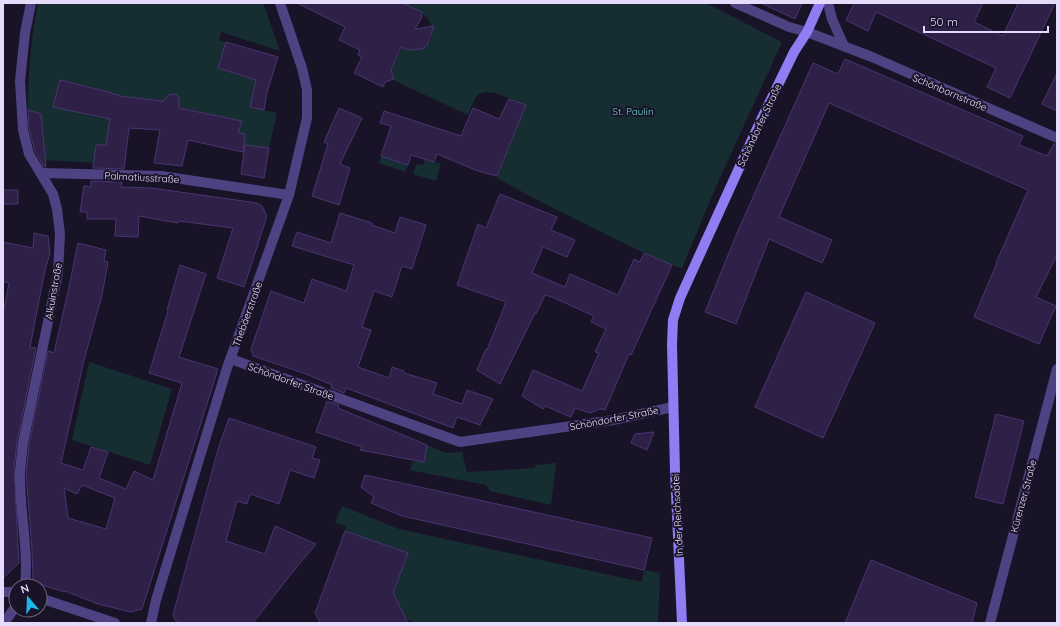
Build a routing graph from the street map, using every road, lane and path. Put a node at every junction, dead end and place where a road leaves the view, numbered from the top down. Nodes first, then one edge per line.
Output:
1 (31, 3) edge
2 (280, 3) edge
3 (735, 3) edge
4 (820, 3) edge
5 (828, 3) edge
6 (806, 32) junction
7 (844, 46) junction
8 (1057, 138) edge
9 (41, 173) junction
10 (290, 195) junction
11 (231, 359) junction
12 (1057, 369) edge
13 (673, 406) junction
14 (26, 578) edge
15 (48, 601) edge
16 (115, 623) edge
17 (151, 623) edge
18 (682, 623) edge
19 (990, 623) edge

1 - 9 street, Alkuinstraße
2 - 10 street, Thebäerstraße
3 - 6 street, Schönbornstraße
4 - 6 main road, Schöndorfer Straße
5 - 7 street
6 - 7 street, Schönbornstraße
6 - 13 main road, Schöndorfer Straße
7 - 8 street, Schönbornstraße
9 - 10 street, Palmatiusstraße
9 - 14 street, Alkuinstraße
10 - 11 street, Thebäerstraße
11 - 13 street, Schöndorfer Straße
11 - 17 street, Thebäerstraße
12 - 19 street, Kürenzer Straße
13 - 18 main road, In der Reichsabtei
15 - 16 street

